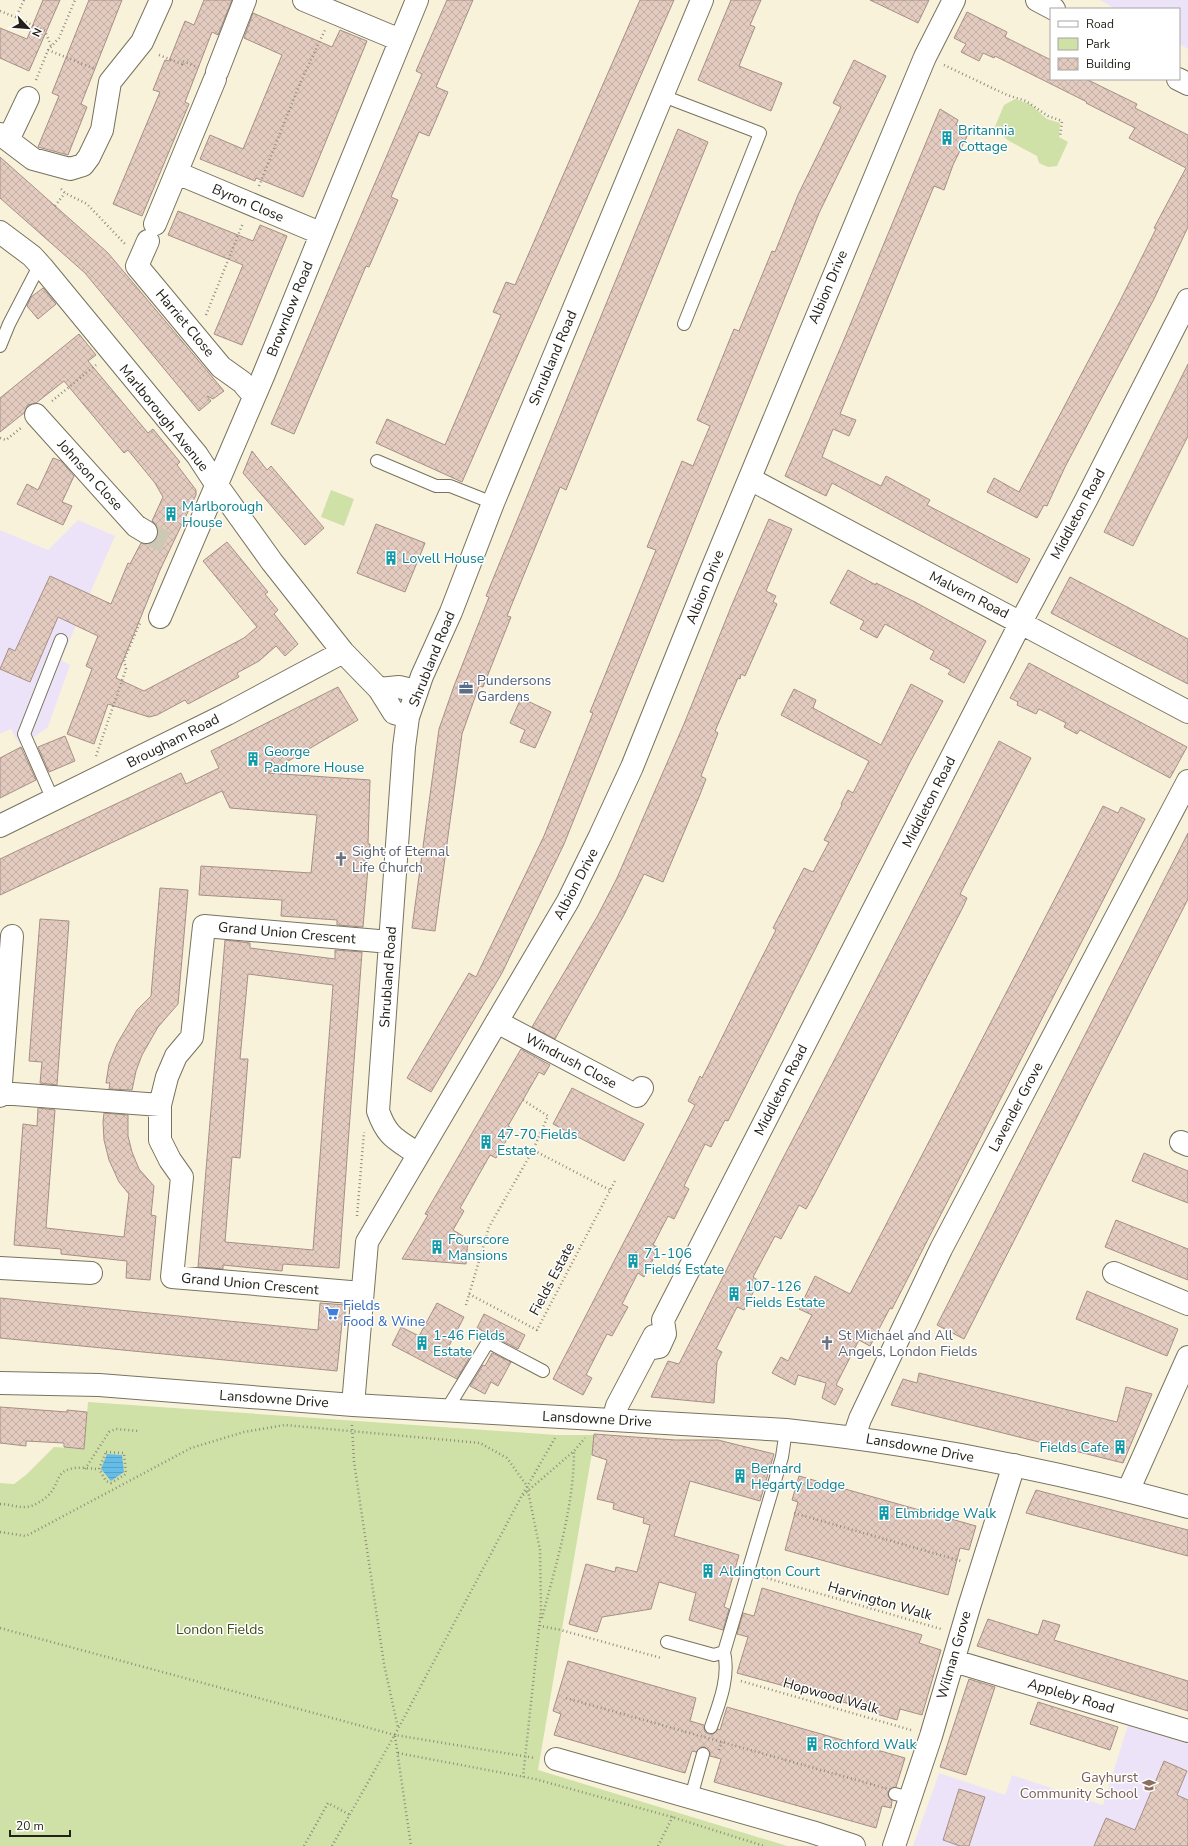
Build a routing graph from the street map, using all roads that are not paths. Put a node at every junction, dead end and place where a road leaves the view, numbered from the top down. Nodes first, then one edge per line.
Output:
1 (161, 0) edge
2 (245, 0) edge
3 (304, 0) edge
4 (417, 0) edge
5 (702, 0) edge
6 (954, 0) edge
7 (1037, 0) edge
8 (1052, 8) edge
9 (400, 40) junction
10 (663, 96) junction
11 (28, 98) road end
12 (4, 137) edge
13 (177, 173) junction
14 (0, 232) edge
15 (320, 233) junction
16 (42, 267) junction
17 (1188, 300) edge
18 (684, 324) dead end
19 (0, 346) edge
20 (254, 396) junction
21 (36, 415) road end
22 (377, 461) dead end
23 (750, 479) junction
24 (216, 484) junction
25 (493, 503) junction
26 (146, 532) tunnel mouth
27 (160, 617) road end
28 (1021, 622) junction
29 (61, 640) dead end
30 (343, 652) junction
31 (379, 689) junction
32 (416, 691) junction
33 (1188, 712) edge
34 (408, 717) junction
35 (1188, 781) edge
36 (54, 800) junction
37 (0, 826) edge
38 (12, 936) dead end
39 (390, 942) junction
40 (497, 1022) junction
41 (2, 1054) edge
42 (642, 1088) dead end
43 (0, 1093) edge
44 (0, 1096) edge
45 (160, 1105) junction
46 (418, 1154) junction
47 (0, 1268) edge
48 (91, 1273) dead end
49 (1114, 1273) dead end
50 (362, 1294) junction
51 (1188, 1304) edge
52 (1188, 1357) edge
53 (542, 1371) dead end
54 (0, 1382) edge
55 (353, 1405) junction
56 (447, 1410) junction
57 (613, 1420) junction
58 (786, 1430) junction
59 (854, 1437) junction
60 (1014, 1465) junction
61 (1128, 1491) junction
62 (1188, 1507) edge
63 (667, 1642) dead end
64 (724, 1652) junction
65 (954, 1661) junction
66 (711, 1727) dead end
67 (1188, 1732) edge
68 (703, 1754) dead end
69 (556, 1758) road end
70 (691, 1797) junction
71 (854, 1846) edge
72 (894, 1846) edge

1 - 12 street
2 - 13 street
3 - 9 street
4 - 9 street, Brownlow Road
5 - 10 street, Shrubland Road
6 - 23 street, Albion Drive
7 - 8 street
9 - 15 street, Brownlow Road
10 - 18 lane
10 - 25 street, Shrubland Road
11 - 12 street
13 - 15 street, Byron Close
13 - 20 street, Harriet Close
14 - 16 street, Marlborough Avenue
15 - 20 street, Brownlow Road
16 - 19 lane
16 - 24 street, Marlborough Avenue
17 - 28 street, Middleton Road
20 - 24 street, Brownlow Road
21 - 26 street, Johnson Close
22 - 25 lane
23 - 28 street, Malvern Road
23 - 40 street, Albion Drive
24 - 27 street, Brownlow Road
24 - 30 street, Marlborough Avenue
25 - 32 street, Shrubland Road
28 - 33 street, Malvern Road
28 - 57 street, Middleton Road
29 - 36 lane
30 - 31 street, Marlborough Avenue
30 - 36 street, Brougham Road
31 - 32 street
31 - 34 street, Marlborough Avenue
32 - 34 street, Shrubland Road
34 - 39 street, Shrubland Road
35 - 59 street, Lavender Grove
36 - 37 street, Brougham Road
38 - 41 street
39 - 45 street, Grand Union Crescent
39 - 46 street, Shrubland Road
40 - 42 street, Windrush Close
40 - 46 street, Albion Drive
41 - 43 street
43 - 44 street
43 - 45 street
45 - 50 street, Grand Union Crescent
46 - 50 street
47 - 48 street
49 - 51 street
50 - 55 street
52 - 61 street
53 - 56 lane
54 - 55 street, Lansdowne Drive
55 - 56 street, Lansdowne Drive
56 - 57 street, Lansdowne Drive
57 - 58 street, Lansdowne Drive
58 - 59 street, Lansdowne Drive
58 - 64 lane
59 - 60 street, Lansdowne Drive
60 - 61 street, Lansdowne Drive
60 - 65 street, Wilman Grove
61 - 62 street, Lansdowne Drive
63 - 64 lane
64 - 66 lane
65 - 67 street, Appleby Road
65 - 72 street, Wilman Grove
68 - 70 lane
69 - 70 street
70 - 71 street

